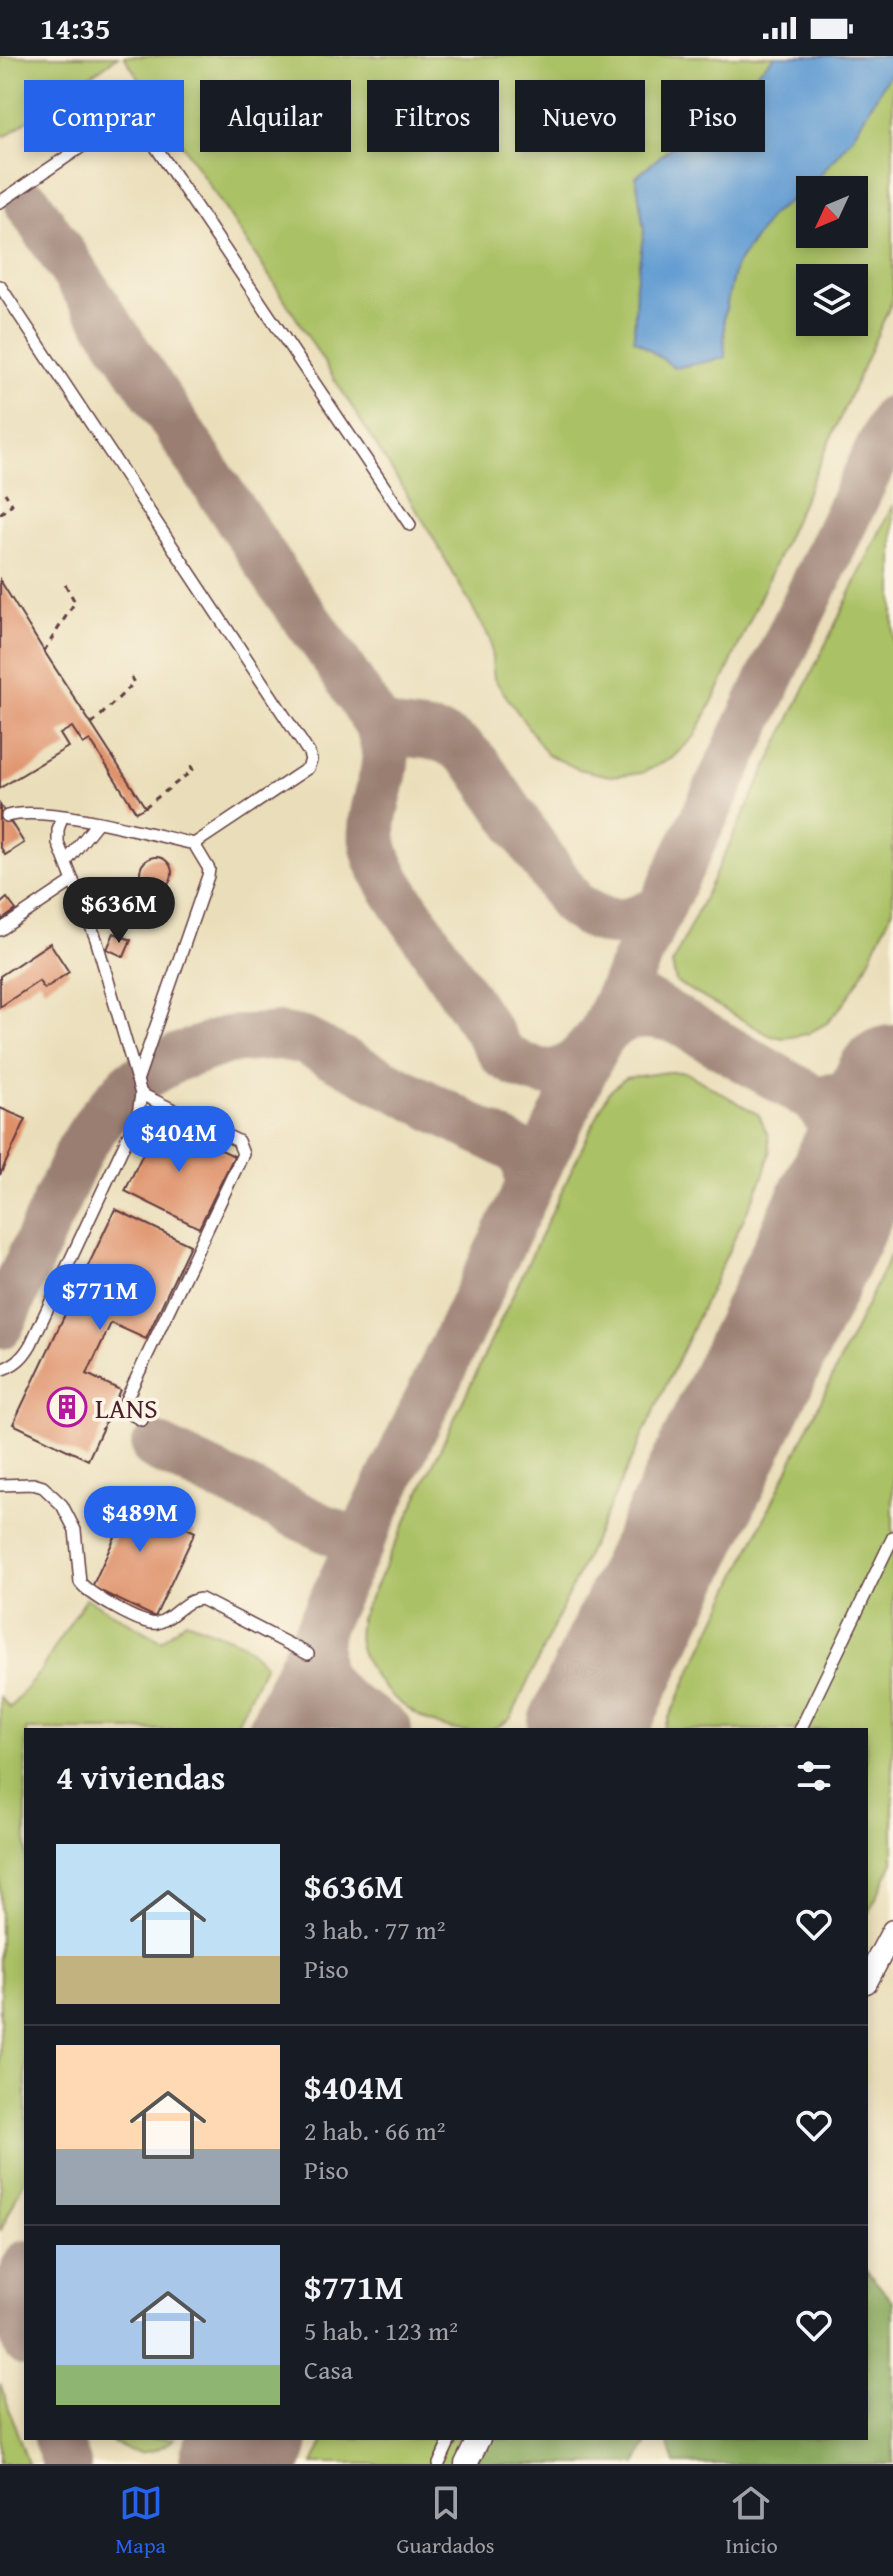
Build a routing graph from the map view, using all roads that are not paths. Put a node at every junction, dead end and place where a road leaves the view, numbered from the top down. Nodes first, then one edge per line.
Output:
1 (0, 202) edge
2 (0, 286) edge
3 (410, 525) dead end
4 (7, 816) dead end
5 (62, 817) junction
6 (97, 823) junction
7 (194, 844) junction
8 (66, 862) junction
9 (73, 881) junction
10 (0, 930) edge
11 (138, 1078) junction
12 (141, 1094) junction
13 (0, 1370) edge
14 (142, 1420) dead end
15 (0, 1485) edge
16 (893, 1537) edge
17 (308, 1654) dead end
18 (801, 1728) edge
19 (893, 1931) edge
20 (868, 1978) edge
21 (450, 2440) edge
22 (478, 2440) edge
23 (439, 2464) edge
24 (466, 2464) edge

1 - 3 lane
2 - 7 lane
4 - 5 lane
5 - 6 lane
5 - 8 lane
6 - 7 lane
6 - 8 lane
7 - 11 lane
8 - 9 lane
9 - 10 lane
9 - 11 lane
11 - 12 lane
12 - 13 lane
12 - 14 lane
15 - 17 lane
16 - 18 lane
19 - 20 street
21 - 23 lane
22 - 24 street

